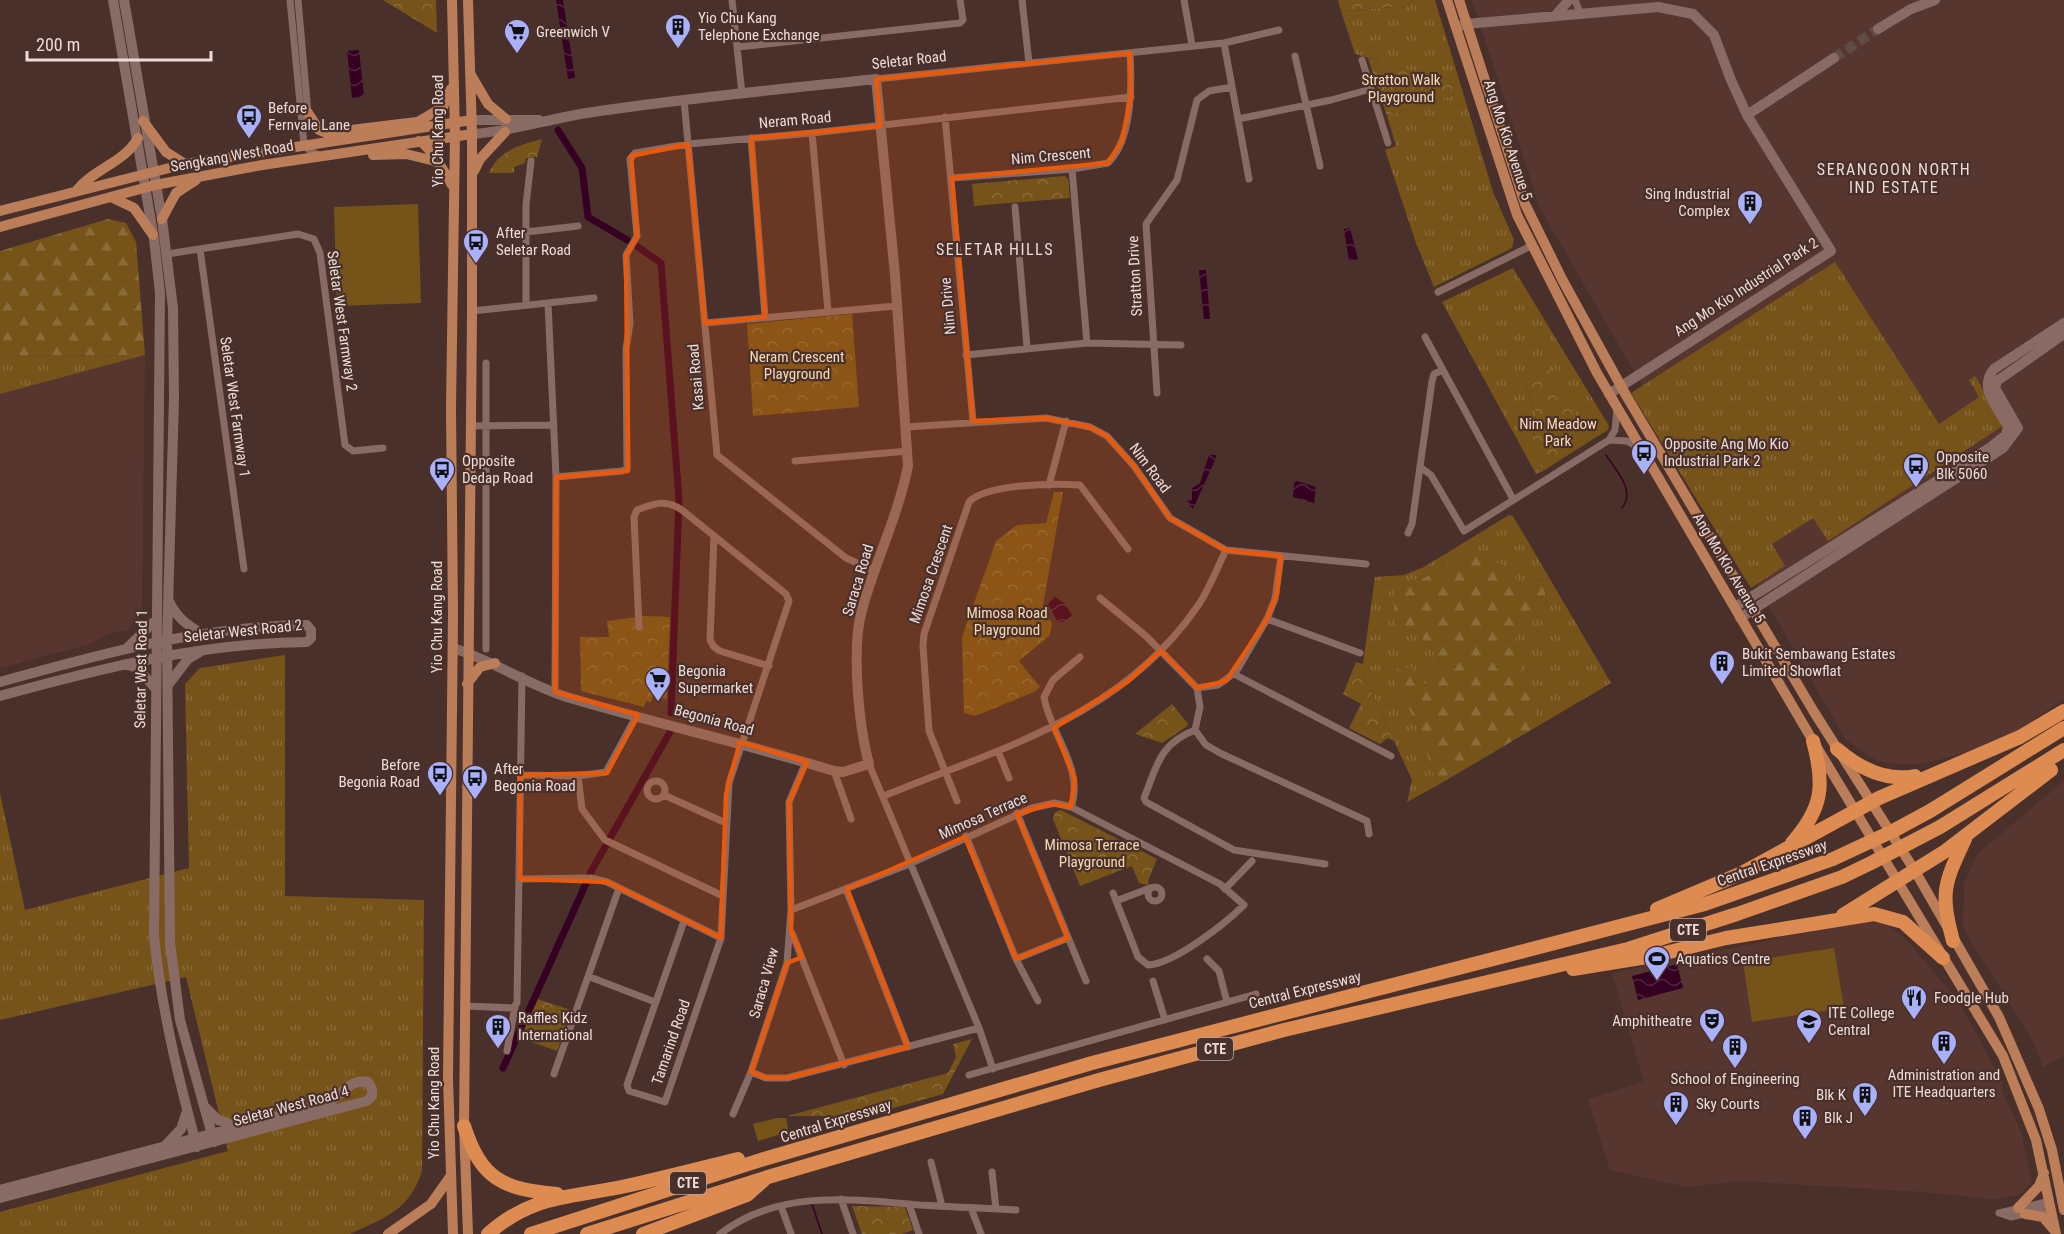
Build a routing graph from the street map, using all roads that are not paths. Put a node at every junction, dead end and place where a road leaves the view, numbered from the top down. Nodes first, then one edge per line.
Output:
1 (113, 0) edge
2 (124, 0) edge
3 (290, 0) edge
4 (298, 0) edge
5 (452, 0) edge
6 (468, 0) edge
7 (732, 0) edge
8 (960, 0) edge
9 (1022, 0) edge
10 (1184, 0) edge
11 (1447, 0) edge
12 (1459, 0) edge
13 (1569, 0) edge
14 (1575, 0) edge
15 (1935, 0) edge
16 (1581, 15) junction
17 (1555, 16) junction
18 (1461, 26) junction
19 (1878, 29) tunnel mouth
20 (1279, 30) dead end
21 (1224, 43) junction
22 (1192, 45) junction
23 (738, 47) junction
24 (1130, 53) junction
25 (1295, 56) dead end
26 (1834, 58) tunnel mouth
27 (1362, 60) dead end
28 (1029, 63) junction
29 (471, 75) junction
30 (302, 79) junction
31 (876, 79) junction
32 (453, 83) junction
33 (1232, 87) junction
34 (1371, 89) junction
35 (742, 94) junction
36 (1131, 97) junction
37 (684, 100) junction
38 (1305, 106) junction
39 (308, 113) junction
40 (1748, 115) junction
41 (945, 117) junction
42 (506, 119) junction
43 (1238, 119) junction
44 (472, 120) junction
45 (143, 121) junction
46 (542, 121) junction
47 (417, 122) junction
48 (454, 122) junction
49 (880, 126) junction
50 (404, 131) junction
51 (505, 132) junction
52 (812, 133) junction
53 (472, 134) junction
54 (455, 135) junction
55 (138, 138) junction
56 (751, 138) junction
57 (419, 141) junction
58 (324, 142) junction
59 (1389, 143) dead end
60 (688, 144) junction
61 (304, 145) junction
62 (359, 152) junction
63 (327, 156) junction
64 (435, 161) junction
65 (531, 161) dead end
66 (185, 164) junction
67 (1320, 166) dead end
68 (1072, 169) junction
69 (148, 172) junction
70 (472, 174) junction
71 (201, 177) junction
72 (952, 178) junction
73 (1250, 179) dead end
74 (452, 185) junction
75 (150, 186) junction
76 (77, 190) junction
77 (111, 197) junction
78 (1015, 207) dead end
79 (0, 211) edge
80 (162, 219) junction
81 (578, 226) dead end
82 (0, 227) edge
83 (526, 232) junction
84 (158, 234) junction
85 (1533, 245) junction
86 (200, 249) junction
87 (171, 253) junction
88 (1438, 292) dead end
89 (594, 298) dead end
90 (548, 303) junction
91 (526, 305) junction
92 (896, 306) junction
93 (472, 311) junction
94 (828, 311) junction
95 (765, 317) junction
96 (705, 323) junction
97 (2064, 323) edge
98 (2064, 334) edge
99 (1425, 337) dead end
100 (1087, 343) junction
101 (1181, 345) dead end
102 (1154, 346) junction
103 (1027, 348) junction
104 (966, 355) junction
105 (486, 363) dead end
106 (1443, 370) junction
107 (1621, 386) junction
108 (1157, 393) dead end
109 (1609, 393) junction
110 (451, 408) junction
111 (1617, 409) junction
112 (973, 421) junction
113 (1065, 421) junction
114 (486, 425) junction
115 (554, 425) junction
116 (470, 426) junction
117 (906, 427) junction
118 (1609, 440) junction
119 (452, 443) junction
120 (383, 448) dead end
121 (1639, 448) junction
122 (908, 451) junction
123 (795, 461) dead end
124 (1420, 467) junction
125 (556, 477) junction
126 (1049, 485) junction
127 (1513, 500) junction
128 (1408, 533) dead end
129 (714, 536) junction
130 (1128, 549) dead end
131 (1226, 550) junction
132 (1281, 556) junction
133 (1366, 564) dead end
134 (244, 569) dead end
135 (875, 571) junction
136 (1741, 586) junction
137 (1727, 594) junction
138 (168, 598) junction
139 (1100, 598) dead end
140 (1748, 598) junction
141 (1770, 599) junction
142 (1735, 607) junction
143 (1754, 609) junction
144 (1740, 618) junction
145 (1267, 619) junction
146 (156, 621) junction
147 (1761, 622) junction
148 (639, 627) dead end
149 (202, 634) junction
150 (162, 643) junction
151 (206, 648) junction
152 (453, 648) junction
153 (486, 649) dead end
154 (123, 651) junction
155 (1161, 651) junction
156 (467, 653) junction
157 (1360, 653) dead end
158 (162, 655) junction
159 (1080, 657) dead end
160 (495, 663) junction
161 (126, 664) junction
162 (769, 666) junction
163 (1234, 674) junction
164 (522, 676) junction
165 (0, 682) edge
166 (168, 684) junction
167 (467, 684) junction
168 (1197, 688) junction
169 (156, 689) junction
170 (555, 692) junction
171 (0, 696) edge
172 (2064, 711) edge
173 (638, 715) junction
174 (1054, 728) junction
175 (2064, 728) edge
176 (1195, 730) junction
177 (1813, 741) junction
178 (740, 742) junction
179 (1837, 749) junction
180 (2064, 750) edge
181 (998, 751) junction
182 (1390, 756) dead end
183 (2064, 760) edge
184 (806, 762) junction
185 (869, 764) junction
186 (834, 771) junction
187 (947, 771) junction
188 (1937, 772) junction
189 (520, 775) junction
190 (578, 776) junction
191 (1009, 778) dead end
192 (664, 795) dead end
193 (884, 796) junction
194 (957, 801) dead end
195 (1871, 803) junction
196 (1071, 807) junction
197 (1857, 811) junction
198 (1017, 813) junction
199 (851, 819) dead end
200 (726, 823) junction
201 (1369, 834) dead end
202 (966, 836) junction
203 (1966, 837) junction
204 (1788, 849) junction
205 (1252, 861) dead end
206 (911, 863) junction
207 (1325, 864) dead end
208 (1915, 871) junction
209 (520, 879) junction
210 (1898, 881) junction
211 (619, 888) junction
212 (1150, 888) dead end
213 (846, 889) junction
214 (1225, 889) junction
215 (1113, 892) dead end
216 (723, 896) junction
217 (1116, 902) junction
218 (791, 910) junction
219 (1839, 918) junction
220 (684, 921) junction
221 (1617, 927) junction
222 (791, 931) junction
223 (721, 938) junction
224 (1068, 938) junction
225 (1953, 941) junction
226 (1016, 958) junction
227 (1943, 958) junction
228 (1207, 959) dead end
229 (804, 961) junction
230 (787, 963) junction
231 (1530, 973) junction
232 (590, 977) junction
233 (1086, 981) dead end
234 (1153, 981) dead end
235 (449, 986) junction
236 (1256, 994) dead end
237 (1038, 1001) dead end
238 (655, 1002) junction
239 (1227, 1002) junction
240 (466, 1006) junction
241 (515, 1007) junction
242 (973, 1013) junction
243 (1165, 1020) junction
244 (449, 1027) junction
245 (979, 1028) junction
246 (965, 1032) junction
247 (908, 1047) junction
248 (507, 1051) dead end
249 (844, 1065) junction
250 (993, 1069) junction
251 (751, 1072) junction
252 (554, 1074) dead end
253 (969, 1075) dead end
254 (204, 1105) junction
255 (188, 1110) junction
256 (733, 1114) dead end
257 (464, 1126) junction
258 (239, 1127) junction
259 (213, 1138) junction
260 (196, 1143) junction
261 (163, 1147) junction
262 (765, 1159) junction
263 (931, 1162) dead end
264 (992, 1172) dead end
265 (2044, 1173) junction
266 (450, 1177) junction
267 (768, 1177) junction
268 (0, 1190) edge
269 (569, 1195) junction
270 (0, 1198) edge
271 (841, 1199) junction
272 (2064, 1203) edge
273 (909, 1204) junction
274 (2051, 1204) junction
275 (780, 1206) junction
276 (942, 1206) junction
277 (971, 1208) junction
278 (996, 1209) junction
279 (1016, 1210) dead end
280 (2021, 1211) junction
281 (2056, 1233) edge
282 (388, 1234) edge
283 (453, 1234) edge
284 (468, 1234) edge
285 (488, 1234) edge
286 (531, 1234) edge
287 (587, 1234) edge
288 (643, 1234) edge
289 (720, 1234) edge
290 (791, 1234) edge
291 (853, 1234) edge
292 (920, 1234) edge
293 (981, 1234) edge

1 - 55 main road
2 - 45 main road
3 - 30 street
4 - 30 street
5 - 32 main road, Yio Chu Kang Road
6 - 29 main road, Yio Chu Kang Road
7 - 23 street
8 - 23 street
9 - 28 street
10 - 22 street
11 - 18 main road, Ang Mo Kio Avenue 5
12 - 18 main road, Ang Mo Kio Avenue 5
13 - 17 main road
14 - 16 street
15 - 19 main road
16 - 17 main road, Ang Mo Kio Industrial Park 2
16 - 40 main road, Ang Mo Kio Industrial Park 2
17 - 18 main road, Ang Mo Kio Industrial Park 2
18 - 85 main road, Ang Mo Kio Avenue 5
18 - 107 main road, Ang Mo Kio Avenue 5
20 - 21 street, Seletar Road
21 - 22 street, Seletar Road
21 - 33 street
22 - 24 street, Seletar Road
23 - 35 street
24 - 28 street, Seletar Road
24 - 36 street, Nim Crescent
25 - 38 street
26 - 40 main road
27 - 34 street
28 - 31 street, Seletar Road
29 - 42 main road
29 - 44 main road, Yio Chu Kang Road
30 - 39 street
30 - 61 street
31 - 35 main road, Seletar Road
31 - 49 main road, Saraca Road
32 - 47 main road
32 - 48 main road, Yio Chu Kang Road
33 - 43 street
33 - 102 street, Stratton Drive
34 - 38 street
34 - 59 street
35 - 37 main road, Seletar Road
36 - 41 street, Neram Road
36 - 68 street, Nim Crescent
37 - 46 main road, Seletar Road
37 - 60 street, Kasai Road
38 - 43 street
38 - 67 street
39 - 47 main road
39 - 58 main road
40 - 107 main road, Ang Mo Kio Industrial Park 2
41 - 49 street, Neram Road
41 - 72 street, Nim Drive
42 - 44 main road, Seletar Road
42 - 46 main road, Seletar Road
43 - 73 street
44 - 48 main road, Sengkang West Road
44 - 53 main road, Yio Chu Kang Road
45 - 66 main road
45 - 69 main road
46 - 51 main road, Seletar Road
47 - 50 main road
48 - 50 main road, Sengkang West Road
48 - 54 main road, Yio Chu Kang Road
49 - 52 street, Neram Road
49 - 92 main road, Saraca Road
50 - 58 main road, Sengkang West Road
51 - 53 main road, Seletar Road
51 - 70 main road
52 - 56 street, Neram Road
52 - 94 street
53 - 54 main road, Sengkang West Road
53 - 70 main road, Yio Chu Kang Road
54 - 57 main road, Sengkang West Road
54 - 74 main road, Yio Chu Kang Road
55 - 69 main road
55 - 76 main road
56 - 60 street, Neram Road
56 - 95 street
57 - 62 main road, Sengkang West Road
57 - 64 main road
58 - 61 main road, Sengkang West Road
60 - 96 street, Kasai Road
60 - 125 street, Neram Road
61 - 63 street
61 - 66 main road, Sengkang West Road
62 - 63 main road, Sengkang West Road
62 - 64 main road
63 - 71 main road, Sengkang West Road
64 - 74 main road
65 - 83 street
66 - 69 main road, Sengkang West Road
68 - 72 street, Nim Crescent
68 - 100 street
69 - 75 main road
69 - 76 main road, Sengkang West Road
70 - 93 main road, Yio Chu Kang Road
71 - 75 main road, Sengkang West Road
71 - 80 main road
72 - 104 street, Nim Drive
74 - 110 main road, Yio Chu Kang Road
75 - 77 main road, Sengkang West Road
75 - 80 main road, Seletar West Road 1
75 - 84 main road, Seletar West Road 1
76 - 79 main road, Sengkang West Road
77 - 82 main road, Sengkang West Road
77 - 84 main road
78 - 103 street
80 - 84 main road, Seletar West Road 1
81 - 83 street
83 - 91 street
84 - 87 main road, Seletar West Road 1
84 - 146 main road, Seletar West Road 1
85 - 88 street
85 - 109 main road, Ang Mo Kio Avenue 5
86 - 87 street, Seletar West Farmway 2
86 - 120 street, Seletar West Farmway 2
86 - 134 street, Seletar West Farmway 1
87 - 138 main road, Seletar West Road 1
89 - 90 street
90 - 91 street
90 - 115 street
91 - 93 street
92 - 94 street
92 - 117 main road, Saraca Road
93 - 116 main road, Yio Chu Kang Road
94 - 95 street
95 - 96 street
96 - 135 street, Kasai Road
97 - 140 main road
98 - 141 main road
99 - 106 street
100 - 102 street
100 - 103 street
101 - 102 street
102 - 108 street, Stratton Drive
103 - 104 street
104 - 112 street, Nim Drive
105 - 114 street
106 - 124 street
106 - 127 street
107 - 109 main road, Ang Mo Kio Industrial Park 2
107 - 136 main road, Ang Mo Kio Avenue 5
109 - 111 main road, Ang Mo Kio Avenue 5
110 - 116 main road
110 - 119 main road, Yio Chu Kang Road
111 - 118 street
111 - 121 main road, Ang Mo Kio Avenue 5
112 - 113 street, Nim Road
112 - 117 street, Nim Road
113 - 126 street
113 - 131 street, Nim Road
114 - 115 street
114 - 116 street
114 - 153 street
115 - 125 street
116 - 119 main road
116 - 156 main road, Yio Chu Kang Road
117 - 122 main road, Saraca Road
118 - 121 street
118 - 127 street
119 - 152 main road, Yio Chu Kang Road
121 - 137 main road, Ang Mo Kio Avenue 5
122 - 123 street
122 - 135 main road, Saraca Road
124 - 127 street
124 - 128 street
125 - 170 street
126 - 130 street, Mimosa Crescent
126 - 187 street, Mimosa Crescent
129 - 148 street
129 - 162 street
129 - 162 street
131 - 132 street, Nim Road
131 - 155 street
132 - 133 street, Nim Road
132 - 145 street
135 - 185 main road, Saraca Road
136 - 137 main road
136 - 140 main road, Ang Mo Kio Avenue 5
137 - 142 main road, Ang Mo Kio Avenue 5
138 - 149 main road
138 - 150 main road, Seletar West Road 1
139 - 155 street
140 - 142 main road
140 - 143 main road, Ang Mo Kio Avenue 5
141 - 143 main road
141 - 147 main road
142 - 144 main road, Ang Mo Kio Avenue 5
143 - 144 main road
143 - 147 main road, Ang Mo Kio Avenue 5
144 - 177 main road, Ang Mo Kio Avenue 5
145 - 157 street
145 - 163 street
146 - 150 main road, Seletar West Road 1
146 - 154 main road
147 - 179 main road, Ang Mo Kio Avenue 5
149 - 150 main road, Seletar West Road 2
149 - 151 main road, Seletar West Road 2
150 - 154 main road, Seletar West Road 2
150 - 158 main road, Seletar West Road 1
151 - 158 main road, Seletar West Road 2
151 - 166 main road
152 - 156 main road, Begonia Road
152 - 235 main road, Yio Chu Kang Road
154 - 165 main road, Seletar West Road 2
155 - 168 street
155 - 174 street
156 - 160 main road, Begonia Road
156 - 167 main road, Yio Chu Kang Road
158 - 161 main road, Seletar West Road 2
158 - 166 main road, Seletar West Road 1
158 - 169 main road, Seletar West Road 1
159 - 174 street
160 - 164 main road, Begonia Road
160 - 167 main road
161 - 169 main road
161 - 171 main road, Seletar West Road 2
162 - 178 street
163 - 168 street
163 - 182 street
164 - 170 main road, Begonia Road
164 - 189 street
166 - 254 main road, Seletar West Road 1
167 - 240 main road, Yio Chu Kang Road
168 - 176 street
169 - 255 main road, Seletar West Road 1
170 - 173 main road, Begonia Road
172 - 188 highway
173 - 178 main road, Begonia Road
173 - 190 street
174 - 181 street
174 - 196 street
175 - 221 highway, Central Expressway / CTE
176 - 201 street
176 - 207 street
177 - 197 main road, Ang Mo Kio Avenue 5
177 - 204 highway
178 - 184 main road, Begonia Road
178 - 200 street
179 - 188 highway
179 - 195 main road, Ang Mo Kio Avenue 5
180 - 231 highway, CTE
181 - 187 street
181 - 191 street
183 - 203 highway
184 - 186 main road, Begonia Road
184 - 218 street, Saraca View
185 - 186 main road, Begonia Road
185 - 193 street, Saraca Road
186 - 199 street
187 - 193 street
187 - 194 street, Mimosa Crescent
188 - 195 highway
189 - 190 street
189 - 209 street
190 - 216 street
192 - 200 street
193 - 206 street, Saraca Road
195 - 197 highway
195 - 208 main road, Ang Mo Kio Avenue 5
196 - 198 street, Mimosa Terrace
196 - 214 street, Mimosa Terrace
197 - 204 highway
197 - 210 main road, Ang Mo Kio Avenue 5
198 - 202 street, Mimosa Terrace
198 - 224 street
200 - 216 street
202 - 206 street, Mimosa Terrace
202 - 226 street
203 - 208 highway
203 - 225 highway
204 - 221 highway
205 - 214 street
206 - 213 street
206 - 242 street, Saraca Road
208 - 210 highway
208 - 225 main road, Ang Mo Kio Avenue 5
209 - 211 street
209 - 241 street
210 - 219 highway
210 - 227 main road, Ang Mo Kio Avenue 5
211 - 220 street
211 - 232 street
212 - 217 street
213 - 218 street
213 - 247 street
214 - 217 street
215 - 217 street
216 - 223 street
218 - 222 street, Saraca View
219 - 227 highway
219 - 231 highway
220 - 223 street
220 - 238 street, Tamarind Road
221 - 262 highway, Central Expressway / CTE
222 - 229 street
222 - 230 street, Saraca View
223 - 238 street, Tamarind Road
224 - 226 street
224 - 233 street
225 - 272 main road, Ang Mo Kio Avenue 5
226 - 237 street
227 - 265 main road, Ang Mo Kio Avenue 5
228 - 239 street
229 - 230 street
229 - 249 street
230 - 251 street, Saraca View
231 - 267 highway, CTE
232 - 238 street, Tamarind Road
232 - 252 street
234 - 243 street
235 - 240 main road
235 - 244 main road, Yio Chu Kang Road
236 - 239 street
239 - 243 street
240 - 241 street
240 - 244 main road
240 - 257 main road, Yio Chu Kang Road
241 - 248 street
242 - 245 street, Saraca Road
242 - 246 street
243 - 250 street
244 - 266 main road, Yio Chu Kang Road
245 - 246 street
245 - 250 street, Saraca Road
246 - 247 street
247 - 249 street
249 - 251 street
250 - 253 street
251 - 256 street, Saraca View
254 - 258 main road
254 - 259 main road, Seletar West Road 1
255 - 260 main road, Seletar West Road 1
255 - 261 main road
257 - 269 highway
257 - 284 main road, Yio Chu Kang Road
258 - 259 main road, Seletar West Road 4
258 - 259 main road, Seletar West Road 4
259 - 260 main road, Seletar West Road 4
260 - 261 main road, Seletar West Road 4
260 - 270 main road, Seletar West Road 4
261 - 268 main road, Seletar West Road 4
262 - 269 highway
262 - 286 highway, Central Expressway / CTE
263 - 276 street
264 - 278 street
265 - 274 main road, Ang Mo Kio Avenue 5
265 - 280 main road
266 - 282 main road
266 - 283 main road, Yio Chu Kang Road
267 - 287 highway, CTE
267 - 288 highway
269 - 285 highway
271 - 273 street
271 - 275 street
271 - 291 street
272 - 274 main road
273 - 276 street
273 - 292 street
274 - 280 street
274 - 281 main road, Ang Mo Kio Avenue 5
275 - 289 street
275 - 290 street
276 - 277 street
277 - 278 street
277 - 293 street
278 - 279 street
280 - 281 main road

